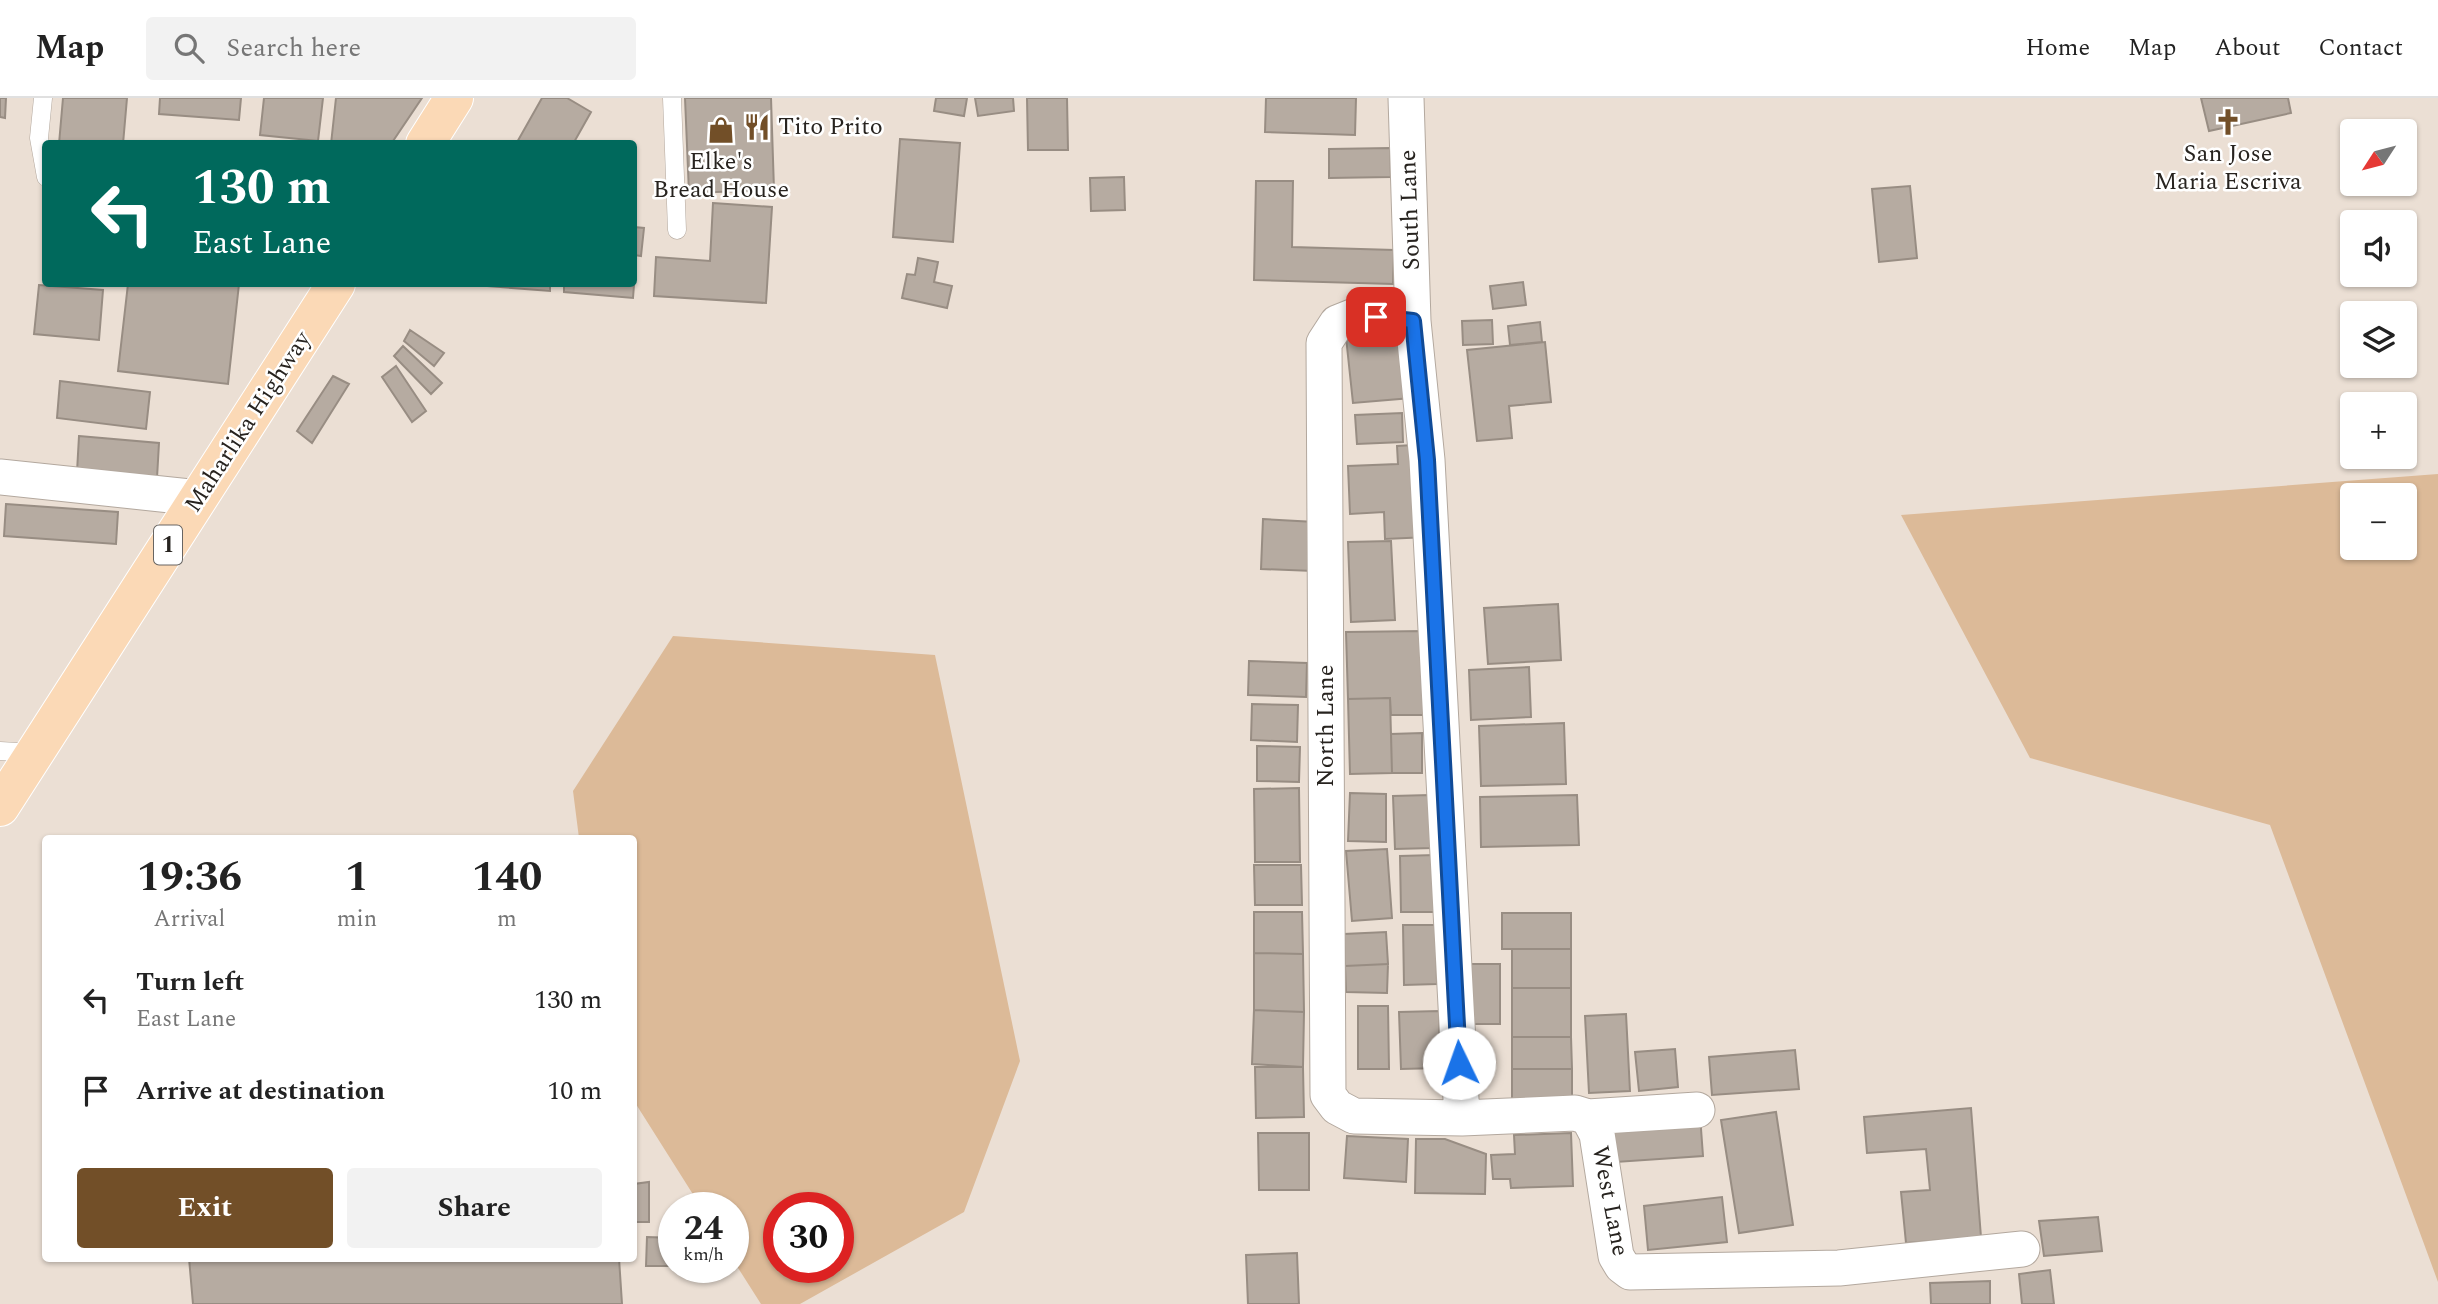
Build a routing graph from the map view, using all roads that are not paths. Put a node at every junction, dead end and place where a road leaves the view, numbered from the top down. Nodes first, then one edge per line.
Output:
1 (43, 98) edge
2 (454, 98) edge
3 (672, 98) edge
4 (1406, 98) edge
5 (428, 140) edge
6 (42, 155) edge
7 (677, 230) dead end
8 (334, 287) edge
9 (1413, 321) junction
10 (0, 477) edge
11 (199, 498) junction
12 (17, 752) edge
13 (0, 807) edge
14 (1337, 1107) joint
15 (1697, 1110) dead end
16 (1588, 1117) junction
17 (1462, 1118) junction
18 (2022, 1249) dead end

1 - 6 lane
2 - 5 main road
3 - 7 lane
4 - 9 street, South Lane
8 - 11 main road, Maharlika Highway / 1
9 - 14 street, North Lane
9 - 17 street, South Lane
10 - 11 street
11 - 12 main road, Maharlika Highway / 1
12 - 13 main road, Maharlika Highway / 1
14 - 17 street, West Lane
15 - 16 street
16 - 17 street, West Lane
16 - 18 street, West Lane

